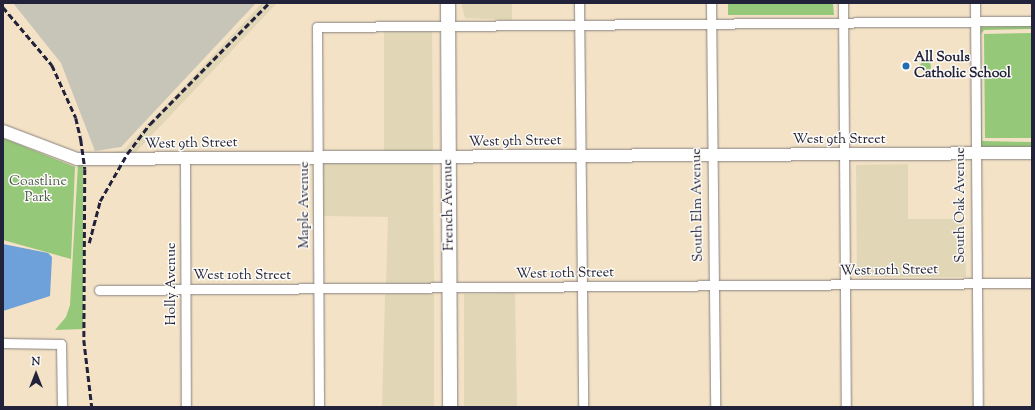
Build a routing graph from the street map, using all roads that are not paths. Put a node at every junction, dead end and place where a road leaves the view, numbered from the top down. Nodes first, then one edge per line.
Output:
1 (448, 3) edge
2 (579, 3) edge
3 (711, 3) edge
4 (843, 3) edge
5 (975, 3) edge
6 (1032, 21) edge
7 (711, 22) junction
8 (975, 22) junction
9 (843, 23) junction
10 (580, 24) junction
11 (448, 25) junction
12 (3, 131) edge
13 (1032, 153) edge
14 (975, 154) junction
15 (711, 155) junction
16 (319, 156) junction
17 (579, 156) junction
18 (844, 156) junction
19 (447, 157) junction
20 (185, 160) junction
21 (976, 283) junction
22 (1032, 283) edge
23 (714, 286) junction
24 (846, 286) junction
25 (582, 287) junction
26 (450, 289) junction
27 (99, 290) dead end
28 (186, 290) junction
29 (318, 290) junction
30 (3, 344) edge
31 (62, 407) edge
32 (186, 407) edge
33 (319, 407) edge
34 (450, 407) edge
35 (583, 407) edge
36 (715, 407) edge
37 (846, 407) edge
38 (978, 407) edge

1 - 11 main road, French Avenue
2 - 10 street
3 - 7 street, South Elm Avenue
4 - 9 street
5 - 8 street, South Oak Avenue
6 - 8 street
7 - 9 street
7 - 10 street
7 - 15 street, South Elm Avenue
8 - 9 street
8 - 14 street, South Oak Avenue
9 - 18 street
10 - 11 street
10 - 17 street
11 - 16 street, Maple Avenue
11 - 19 main road, French Avenue
12 - 20 street, West 9th Street
13 - 14 street, West 9th Street
14 - 18 street, West 9th Street
14 - 21 street, South Oak Avenue
15 - 17 street, West 9th Street
15 - 18 street, West 9th Street
15 - 23 street, South Elm Avenue
16 - 19 street, West 9th Street
16 - 20 street, West 9th Street
16 - 29 street, Maple Avenue
17 - 19 street, West 9th Street
17 - 25 street
18 - 24 street
19 - 26 main road, French Avenue
20 - 28 street, Holly Avenue
21 - 22 street, West 10th Street
21 - 24 street, West 10th Street
21 - 38 street, South Oak Avenue
23 - 24 street, West 10th Street
23 - 25 street, West 10th Street
23 - 36 street, South Elm Avenue
24 - 37 street
25 - 26 street, West 10th Street
25 - 35 street
26 - 29 street, West 10th Street
26 - 34 main road, French Avenue
27 - 28 street, West 10th Street
28 - 29 street, West 10th Street
28 - 32 street, Holly Avenue
29 - 33 street, Maple Avenue
30 - 31 street

